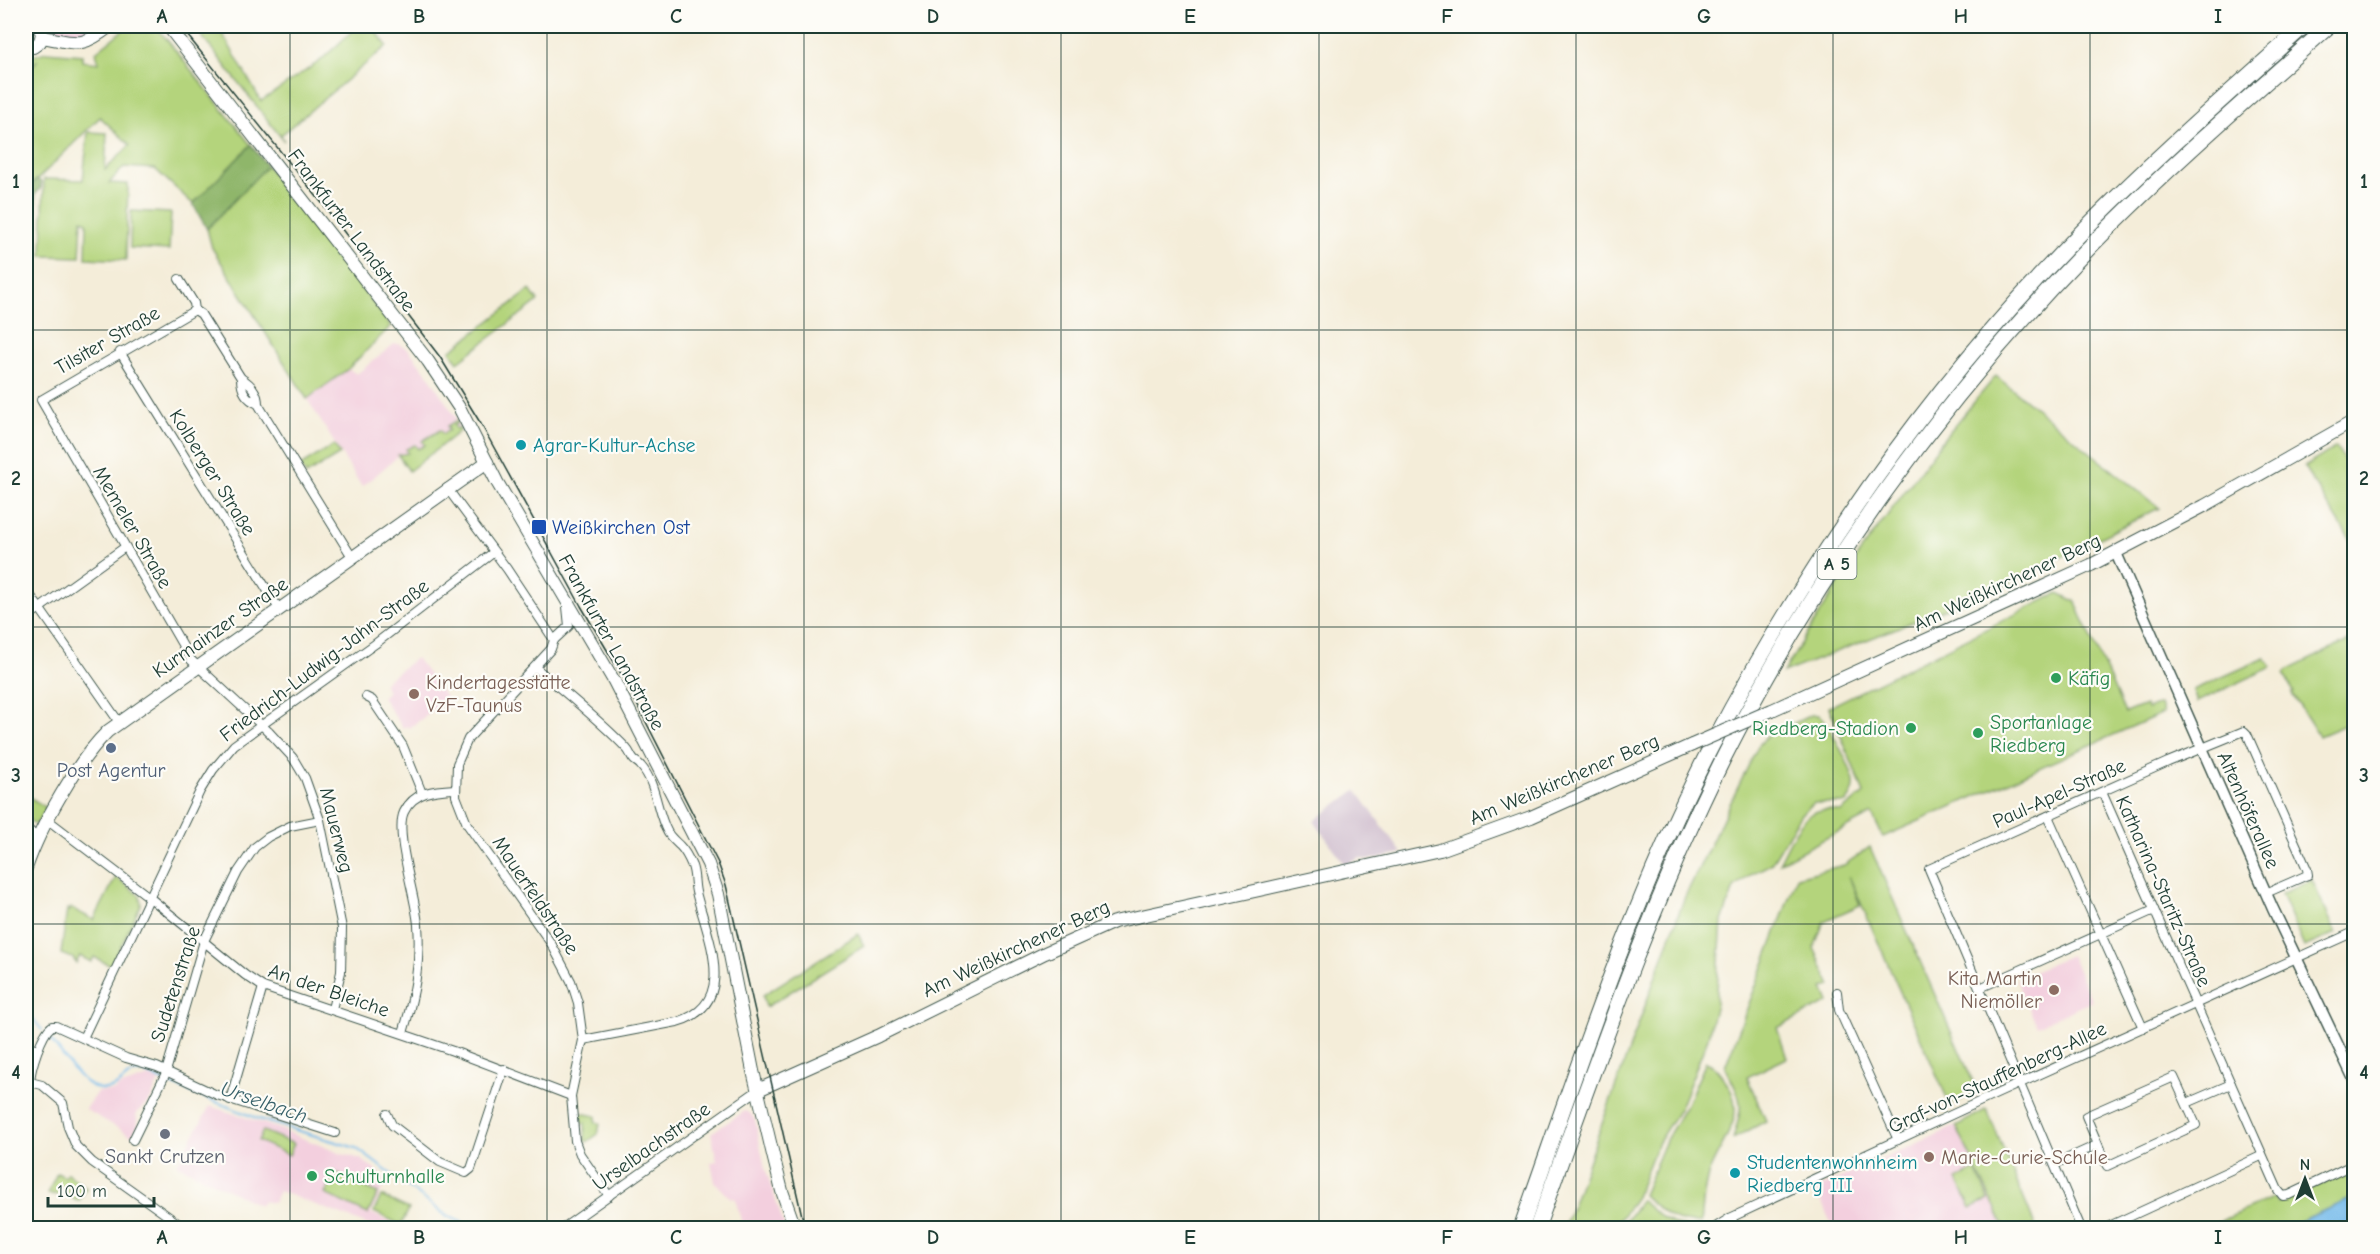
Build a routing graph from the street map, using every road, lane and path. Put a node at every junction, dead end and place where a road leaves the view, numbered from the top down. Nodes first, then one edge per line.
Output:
1 (110, 26) edge
2 (168, 26) edge
3 (2304, 26) edge
4 (2329, 26) edge
5 (40, 31) edge
6 (26, 47) edge
7 (179, 279) dead end
8 (195, 310) junction
9 (120, 352) junction
10 (241, 378) junction
11 (254, 389) junction
12 (245, 395) junction
13 (41, 403) joint
14 (258, 404) junction
15 (2355, 421) edge
16 (487, 462) junction
17 (447, 488) junction
18 (125, 547) junction
19 (494, 552) junction
20 (2116, 553) junction
21 (352, 557) junction
22 (26, 589) edge
23 (566, 600) junction
24 (39, 608) junction
25 (279, 609) junction
26 (26, 618) edge
27 (554, 640) junction
28 (197, 667) junction
29 (535, 667) junction
30 (366, 698) dead end
31 (119, 722) junction
32 (261, 725) junction
33 (2202, 747) junction
34 (455, 789) junction
35 (2102, 792) junction
36 (422, 793) junction
37 (2048, 816) junction
38 (48, 820) junction
39 (320, 820) junction
40 (26, 826) edge
41 (37, 837) junction
42 (26, 868) edge
43 (2266, 893) junction
44 (149, 897) junction
45 (2154, 910) junction
46 (2355, 932) edge
47 (2100, 934) junction
48 (204, 941) junction
49 (2296, 958) junction
50 (263, 987) junction
51 (1980, 988) junction
52 (1837, 992) dead end
53 (2197, 1004) junction
54 (332, 1009) junction
55 (2143, 1028) junction
56 (403, 1033) junction
57 (83, 1038) junction
58 (583, 1040) junction
59 (26, 1045) edge
60 (38, 1049) junction
61 (504, 1069) junction
62 (164, 1076) junction
63 (2355, 1079) edge
64 (28, 1081) edge
65 (2020, 1084) junction
66 (2231, 1084) junction
67 (758, 1090) junction
68 (571, 1096) junction
69 (230, 1100) junction
70 (2187, 1103) junction
71 (387, 1114) dead end
72 (335, 1133) dead end
73 (133, 1140) dead end
74 (1898, 1140) junction
75 (2097, 1144) junction
76 (2261, 1156) junction
77 (2055, 1164) junction
78 (2355, 1164) edge
79 (609, 1196) junction
80 (1730, 1218) junction
81 (179, 1226) edge
82 (190, 1228) edge
83 (563, 1228) edge
84 (795, 1228) edge
85 (1521, 1228) edge
86 (1538, 1228) edge
87 (1714, 1228) edge
88 (1738, 1228) edge
89 (2081, 1228) edge
90 (2105, 1228) edge

1 - 5 main road
2 - 16 main road, Frankfurter Landstraße
3 - 85 highway, A 5
4 - 86 highway, A 5
5 - 6 main road
7 - 8 street
8 - 9 street, Tilsiter Straße
8 - 10 street
9 - 13 street, Tilsiter Straße
9 - 25 street, Kolberger Straße
10 - 11 street
10 - 12 street
11 - 12 street
11 - 14 street
12 - 14 street
13 - 18 street, Memeler Straße
14 - 21 street
15 - 20 main road, Am Weißkirchener Berg
16 - 17 main road, Kurmainzer Straße
16 - 23 main road, Frankfurter Landstraße
17 - 19 street
17 - 21 main road, Kurmainzer Straße
18 - 24 street
18 - 28 street, Memeler Straße
19 - 27 street
19 - 32 street, Friedrich-Ludwig-Jahn-Straße
20 - 33 street, Altenhöferallee
20 - 67 main road, Am Weißkirchener Berg, bridge
21 - 25 main road, Kurmainzer Straße
22 - 24 street
23 - 27 street, Mauerfeldstraße
23 - 67 main road, Frankfurter Landstraße
24 - 26 street
24 - 31 street
25 - 28 main road, Kurmainzer Straße
27 - 29 street, Mauerfeldstraße
28 - 31 main road, Kurmainzer Straße
28 - 32 street, Mauerweg
29 - 34 street, Mauerfeldstraße
29 - 58 street
30 - 36 street
31 - 38 main road, Kurmainzer Straße
32 - 39 street, Mauerweg
32 - 44 street, Friedrich-Ludwig-Jahn-Straße
33 - 35 street, Paul-Apel-Straße
33 - 43 street, Altenhöferallee
33 - 43 street, Paul-Apel-Straße
34 - 36 street
34 - 58 street, Mauerfeldstraße
35 - 37 street, Paul-Apel-Straße
35 - 45 street, Katharina-Staritz-Straße
36 - 56 street
37 - 47 street
37 - 51 street, Paul-Apel-Straße
38 - 41 main road, Kurmainzer Straße
38 - 44 street, An der Bleiche
39 - 48 street, Sudetenstraße
39 - 54 street, Mauerweg
40 - 41 street
41 - 42 main road, Kurmainzer Straße
43 - 49 street, Altenhöferallee
44 - 48 street, An der Bleiche
44 - 57 street, Friedrich-Ludwig-Jahn-Straße
45 - 47 street
45 - 53 street, Katharina-Staritz-Straße
46 - 49 street, Graf-von-Stauffenberg-Allee
47 - 51 street
47 - 55 street
48 - 50 street, An der Bleiche
48 - 62 street, Sudetenstraße
49 - 53 street, Graf-von-Stauffenberg-Allee
49 - 63 street, Altenhöferallee
50 - 54 street, An der Bleiche
50 - 69 street
51 - 65 street
52 - 74 street
53 - 55 street, Graf-von-Stauffenberg-Allee
53 - 66 street, Katharina-Staritz-Straße
54 - 56 street, An der Bleiche
55 - 65 street, Graf-von-Stauffenberg-Allee
56 - 61 street, An der Bleiche
57 - 60 street
57 - 62 street
58 - 68 street, Mauerfeldstraße
59 - 60 street
60 - 64 street
61 - 68 street, An der Bleiche
61 - 71 street
62 - 69 street
62 - 73 street, Sudetenstraße
64 - 81 street
65 - 74 street, Graf-von-Stauffenberg-Allee
65 - 77 street
66 - 70 street
66 - 76 street, Katharina-Staritz-Straße
67 - 79 street, Urselbachstraße
67 - 84 main road, Frankfurter Landstraße
68 - 79 street, Mauerfeldstraße
69 - 72 street
70 - 75 street
70 - 75 street
74 - 80 street, Graf-von-Stauffenberg-Allee
75 - 77 street
76 - 78 street, Katharina-Staritz-Straße
76 - 90 street
77 - 89 street
79 - 83 street, Urselbachstraße
80 - 87 street, Graf-von-Stauffenberg-Allee
80 - 88 street
81 - 82 street

